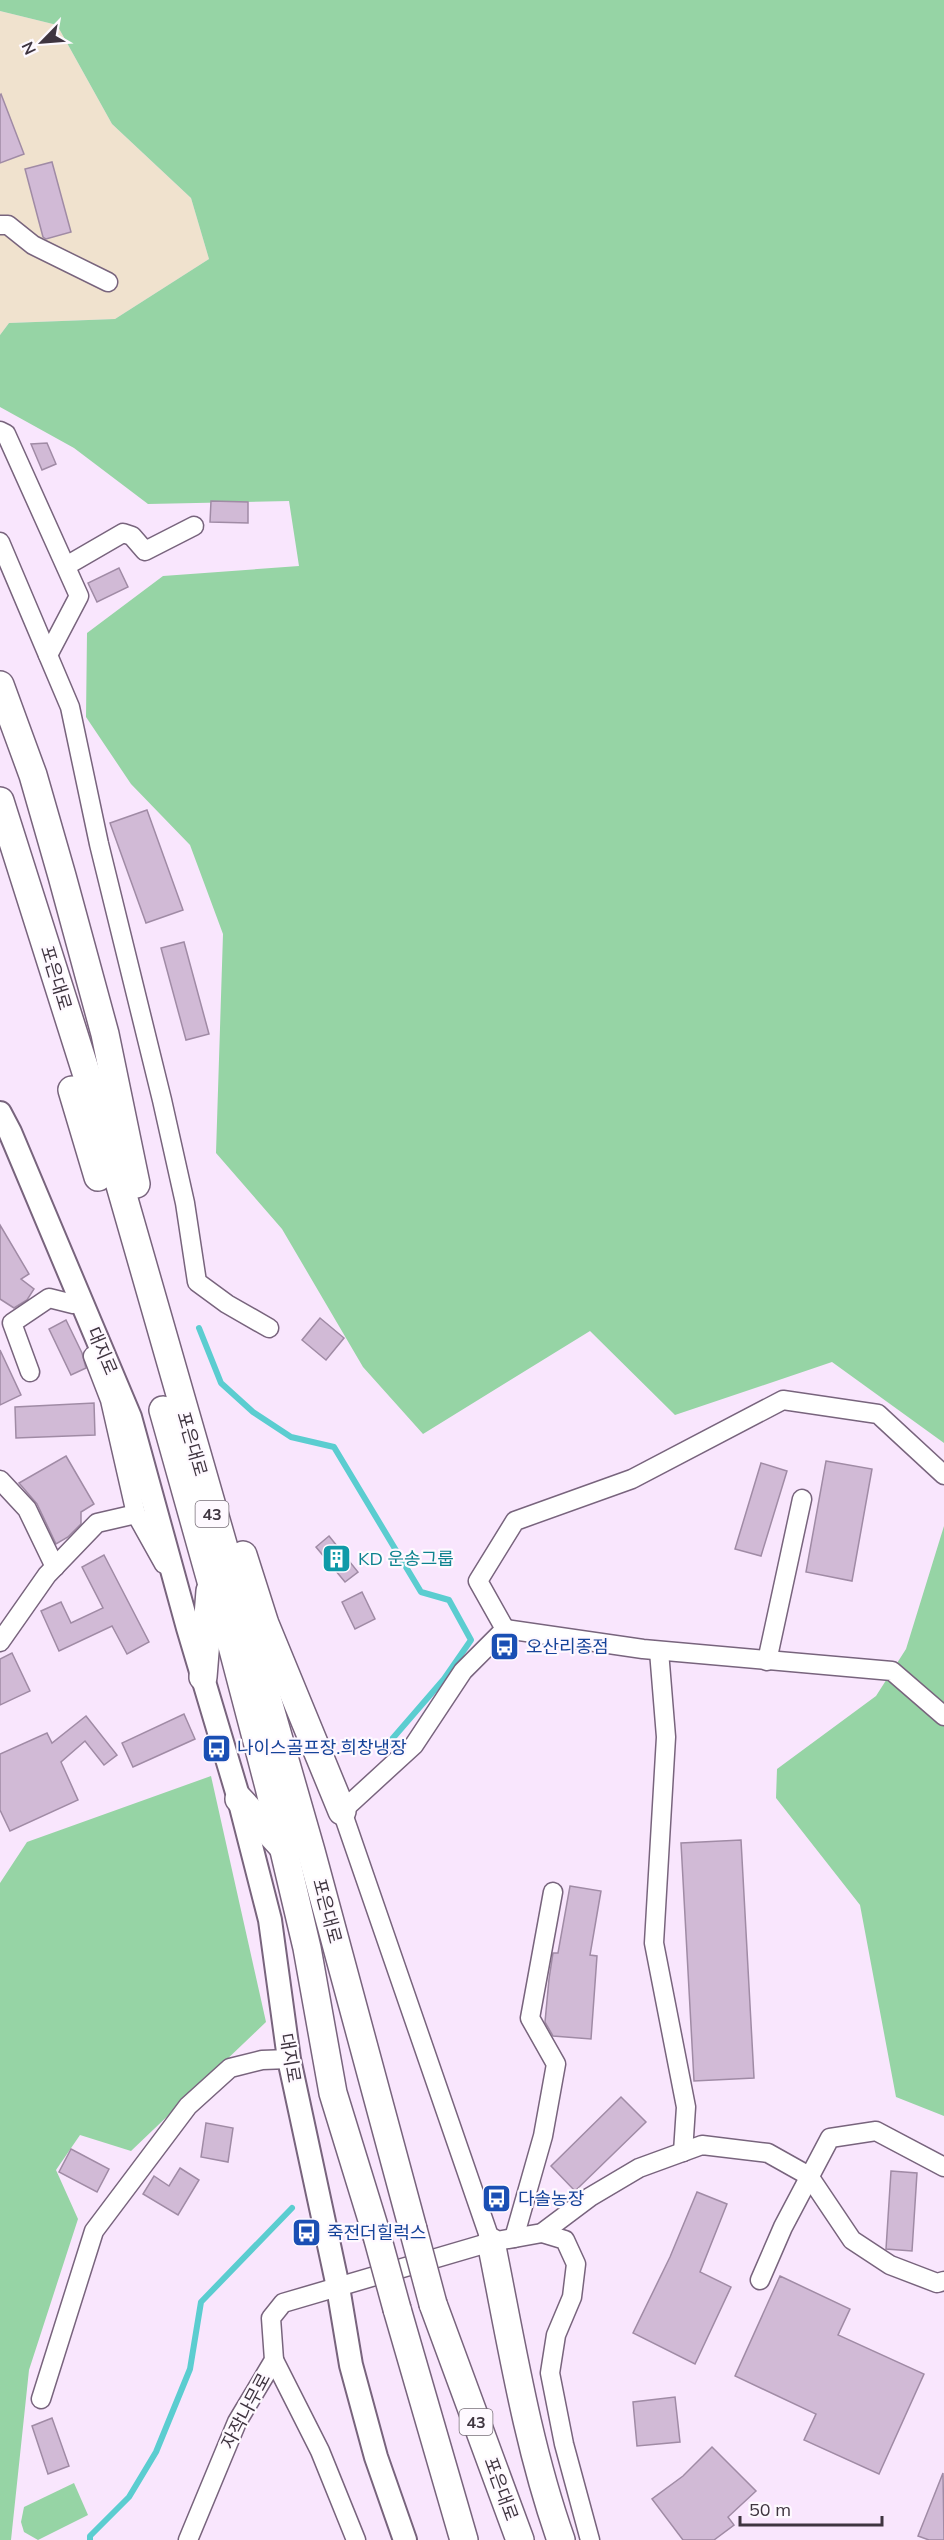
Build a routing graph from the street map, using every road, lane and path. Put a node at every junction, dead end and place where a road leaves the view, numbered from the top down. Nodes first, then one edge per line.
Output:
1 (0, 225) edge
2 (108, 282) dead end
3 (0, 431) edge
4 (194, 526) dead end
5 (0, 542) edge
6 (66, 566) junction
7 (48, 655) junction
8 (0, 685) edge
9 (0, 801) edge
10 (0, 849) edge
11 (5, 1122) edge
12 (138, 1192) junction
13 (137, 1249) junction
14 (73, 1304) junction
15 (6, 1318) edge
16 (269, 1328) dead end
17 (171, 1369) junction
18 (30, 1372) dead end
19 (191, 1398) junction
20 (944, 1475) edge
21 (0, 1480) edge
22 (802, 1499) dead end
23 (136, 1514) junction
24 (55, 1567) junction
25 (174, 1575) junction
26 (211, 1581) junction
27 (505, 1629) junction
28 (0, 1642) edge
29 (659, 1651) junction
30 (767, 1661) junction
31 (203, 1677) junction
32 (944, 1716) edge
33 (239, 1799) junction
34 (342, 1811) junction
35 (284, 1848) junction
36 (553, 1892) dead end
37 (289, 2059) junction
38 (683, 2152) junction
39 (944, 2167) edge
40 (809, 2176) junction
41 (542, 2233) junction
42 (502, 2240) junction
43 (759, 2280) dead end
44 (944, 2282) edge
45 (338, 2287) junction
46 (274, 2360) junction
47 (41, 2399) dead end
48 (188, 2540) edge
49 (356, 2540) edge
50 (405, 2540) edge
51 (464, 2540) edge
52 (520, 2540) edge
53 (561, 2540) edge
54 (590, 2540) edge

1 - 2 street
3 - 6 street
4 - 6 street
5 - 7 street
6 - 7 street
7 - 16 street
8 - 12 highway
9 - 13 highway, 포은대로 / 43
10 - 26 highway, 포은대로 / 43
11 - 14 street, 대지로
11 - 25 main road, 대지로
12 - 13 highway
12 - 19 highway
13 - 17 highway, 포은대로 / 43
14 - 15 street
14 - 23 street, 대지로
15 - 18 street
17 - 19 highway
17 - 52 highway, 포은대로 / 43, bridge
19 - 34 highway
20 - 27 street
21 - 24 street
22 - 30 street
23 - 24 street
23 - 25 street, 대지로
24 - 28 street
25 - 31 main road, 대지로
26 - 31 highway
26 - 35 highway, 포은대로 / 43
27 - 29 street
27 - 34 street
29 - 30 street
29 - 38 street
30 - 32 street
31 - 33 main road, 대지로
33 - 35 highway
33 - 37 main road, 대지로
34 - 42 street
35 - 51 highway, 포은대로 / 43, bridge
36 - 42 street
37 - 45 main road, 대지로
37 - 47 street
38 - 40 street
38 - 41 street
39 - 40 street
40 - 43 street
40 - 44 street
41 - 42 street, 자작나무로
41 - 54 street
42 - 45 street, 자작나무로
42 - 53 highway
45 - 46 street, 자작나무로
45 - 50 main road, 대지로
46 - 48 street, 자작나무로
46 - 49 street

